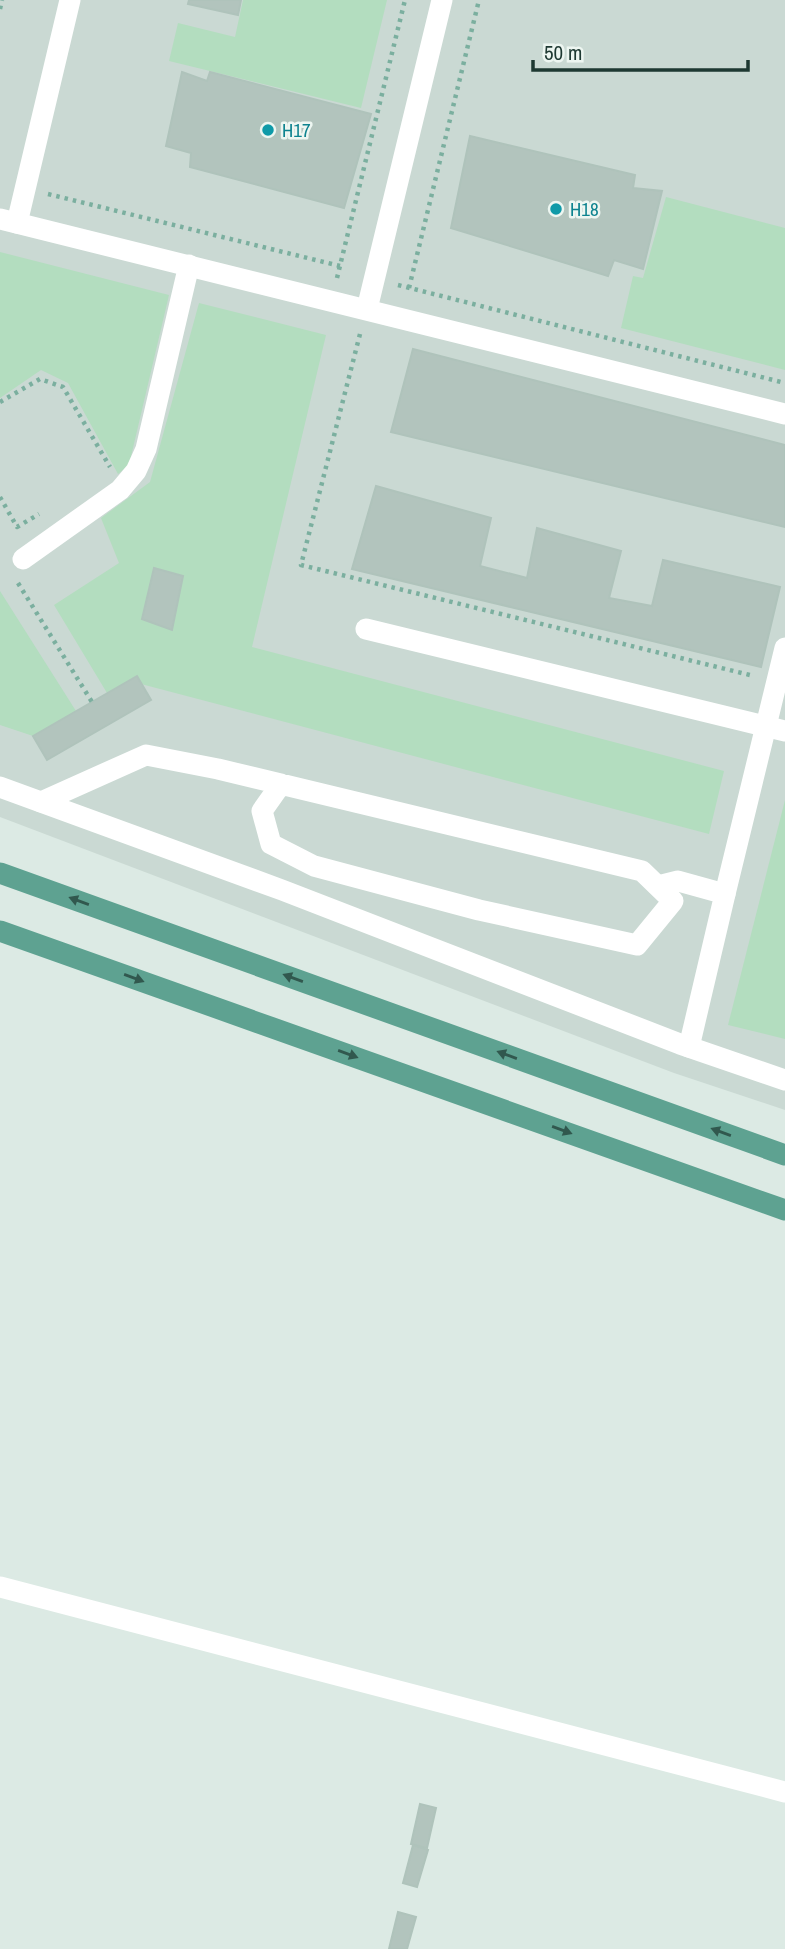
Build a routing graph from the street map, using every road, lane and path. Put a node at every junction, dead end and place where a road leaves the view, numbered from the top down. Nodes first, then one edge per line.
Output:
1 (2, 0) edge
2 (70, 0) edge
3 (405, 0) edge
4 (443, 0) edge
5 (479, 0) edge
6 (0, 9) edge
7 (24, 188) junction
8 (8, 221) edge
9 (189, 265) junction
10 (340, 266) junction
11 (332, 301) junction
12 (367, 309) junction
13 (785, 383) edge
14 (0, 402) edge
15 (785, 414) edge
16 (112, 472) dead end
17 (0, 497) edge
18 (41, 513) dead end
19 (19, 569) joint
20 (366, 629) dead end
21 (785, 648) edge
22 (776, 682) junction
23 (92, 702) dead end
24 (775, 728) edge
25 (281, 784) junction
26 (0, 787) edge
27 (41, 802) junction
28 (0, 873) edge
29 (657, 886) junction
30 (725, 894) junction
31 (0, 931) edge
32 (689, 1047) junction
33 (785, 1080) edge
34 (785, 1155) edge
35 (785, 1210) edge
36 (0, 1587) edge
37 (785, 1792) edge

1 - 6 path
2 - 7 street
3 - 10 path
4 - 12 street
5 - 13 path
7 - 8 street
7 - 10 path
8 - 9 street
9 - 11 street
9 - 19 street
10 - 11 path
11 - 12 street
12 - 15 street
12 - 22 path
14 - 16 path
17 - 18 path
19 - 23 path
20 - 24 street
21 - 22 street
22 - 24 street
24 - 30 street
25 - 27 street
25 - 29 street
25 - 29 street
26 - 27 street
27 - 32 street
34 -> 28 main road
29 - 30 street
30 - 32 street
31 -> 35 main road
32 - 33 street
36 - 37 street

